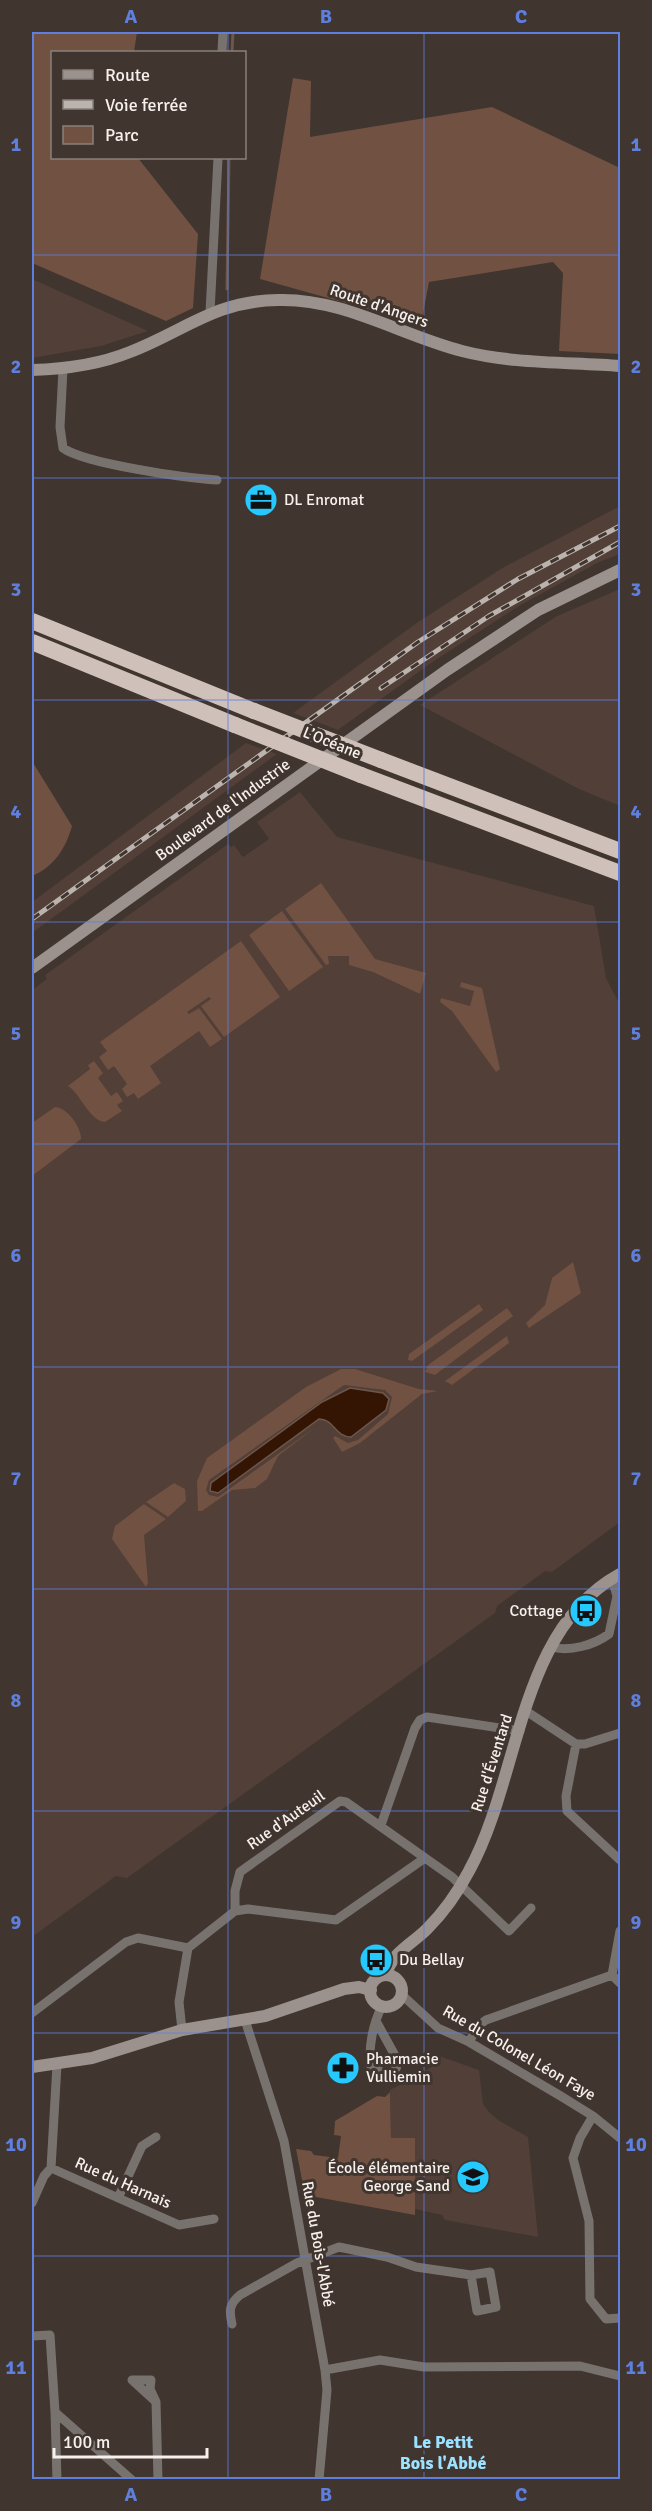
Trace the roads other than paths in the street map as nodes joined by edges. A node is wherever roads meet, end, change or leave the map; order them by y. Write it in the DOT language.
graph roads {
  1 [pos="223,32"];
  2 [pos="222,51"];
  3 [pos="218,159"];
  4 [pos="210,312"];
  5 [pos="621,366"];
  6 [pos="64,369"];
  7 [pos="32,370"];
  8 [pos="217,480"];
  9 [pos="621,570"];
  10 [pos="32,621"];
  11 [pos="32,642"];
  12 [pos="621,851"];
  13 [pos="621,873"];
  14 [pos="32,968"];
  15 [pos="616,1577"];
  16 [pos="551,1647"];
  17 [pos="526,1711"];
  18 [pos="520,1731"];
  19 [pos="621,1733"];
  20 [pos="576,1744"];
  21 [pos="381,1825"];
  22 [pos="425,1858"];
  23 [pos="621,1860"];
  24 [pos="460,1886"];
  25 [pos="531,1908"];
  26 [pos="235,1911"];
  27 [pos="621,1931"];
  28 [pos="188,1948"];
  29 [pos="390,1972"];
  30 [pos="612,1975"];
  31 [pos="621,1983"];
  32 [pos="371,1990"];
  33 [pos="402,1995"];
  34 [pos="382,2006"];
  35 [pos="32,2013"];
  36 [pos="245,2020"];
  37 [pos="376,2021"];
  38 [pos="182,2030"];
  39 [pos="469,2042"];
  40 [pos="57,2065"];
  41 [pos="32,2067"];
  42 [pos="593,2116"];
  43 [pos="156,2138"];
  44 [pos="621,2138"];
  45 [pos="51,2168"];
  46 [pos="118,2198"];
  47 [pos="32,2203"];
  48 [pos="214,2220"];
  49 [pos="305,2260"];
  50 [pos="471,2275"];
  51 [pos="621,2318"];
  52 [pos="232,2324"];
  53 [pos="32,2336"];
  54 [pos="325,2370"];
  55 [pos="621,2376"];
  56 [pos="156,2402"];
  57 [pos="55,2412"];
  58 [pos="57,2480"];
  59 [pos="132,2480"];
  60 [pos="158,2480"];
  61 [pos="319,2480"];
  1 -- 2 [label="street"];
  3 -- 4 [label="street"];
  4 -- 5 [label="street, Route d'Angers"];
  4 -- 6 [label="street, Route d'Angers"];
  6 -- 7 [label="street, Route d'Angers"];
  6 -- 8 [label="street"];
  9 -- 14 [label="street, Boulevard de l'Industrie"];
  10 -- 12 [label="highway, L’Océane, bridge"];
  11 -- 13 [label="highway, L’Océane, bridge"];
  15 -- 16 [label="street, Rue d'Éventard"];
  15 -- 16 [label="street"];
  16 -- 17 [label="street, Rue d'Éventard"];
  17 -- 18 [label="street, Rue d'Éventard"];
  17 -- 20 [label="street"];
  18 -- 21 [label="street"];
  18 -- 24 [label="street, Rue d'Éventard"];
  19 -- 20 [label="street"];
  20 -- 23 [label="street"];
  21 -- 22 [label="street, Rue d'Auteuil"];
  21 -- 26 [label="street, Rue d'Auteuil"];
  22 -- 24 [label="street, Rue d'Auteuil"];
  22 -- 26 [label="street"];
  24 -- 25 [label="street, Rue d'Auteuil"];
  24 -- 29 [label="street, Rue d'Éventard"];
  26 -- 28 [label="street"];
  27 -- 30 [label="street"];
  28 -- 35 [label="street"];
  28 -- 38 [label="street"];
  29 -- 32 [label="street"];
  29 -- 33 [label="street"];
  30 -- 31 [label="street"];
  30 -- 39 [label="street"];
  32 -- 34 [label="street"];
  32 -- 36 [label="street"];
  33 -- 34 [label="street"];
  33 -- 39 [label="street, Rue du Colonel Léon Faye"];
  34 -- 37 [label="street"];
  36 -- 38 [label="street"];
  36 -- 49 [label="street, Rue du Bois-l'Abbé"];
  37 -- 37 [label="street"];
  38 -- 40 [label="street"];
  39 -- 42 [label="street, Rue du Colonel Léon Faye"];
  40 -- 41 [label="street"];
  40 -- 45 [label="street, Rue du Harnais"];
  42 -- 44 [label="street, Rue du Colonel Léon Faye"];
  42 -- 51 [label="street"];
  43 -- 46 [label="street"];
  45 -- 46 [label="street, Rue du Harnais"];
  45 -- 47 [label="street"];
  46 -- 48 [label="street, Rue du Harnais"];
  49 -- 50 [label="street"];
  49 -- 52 [label="street"];
  49 -- 54 [label="street, Rue du Bois-l'Abbé"];
  53 -- 57 [label="street"];
  54 -- 55 [label="street"];
  54 -- 61 [label="street, Rue du Bois-l'Abbé"];
  56 -- 60 [label="street"];
  57 -- 58 [label="street"];
  57 -- 59 [label="street"];
}
